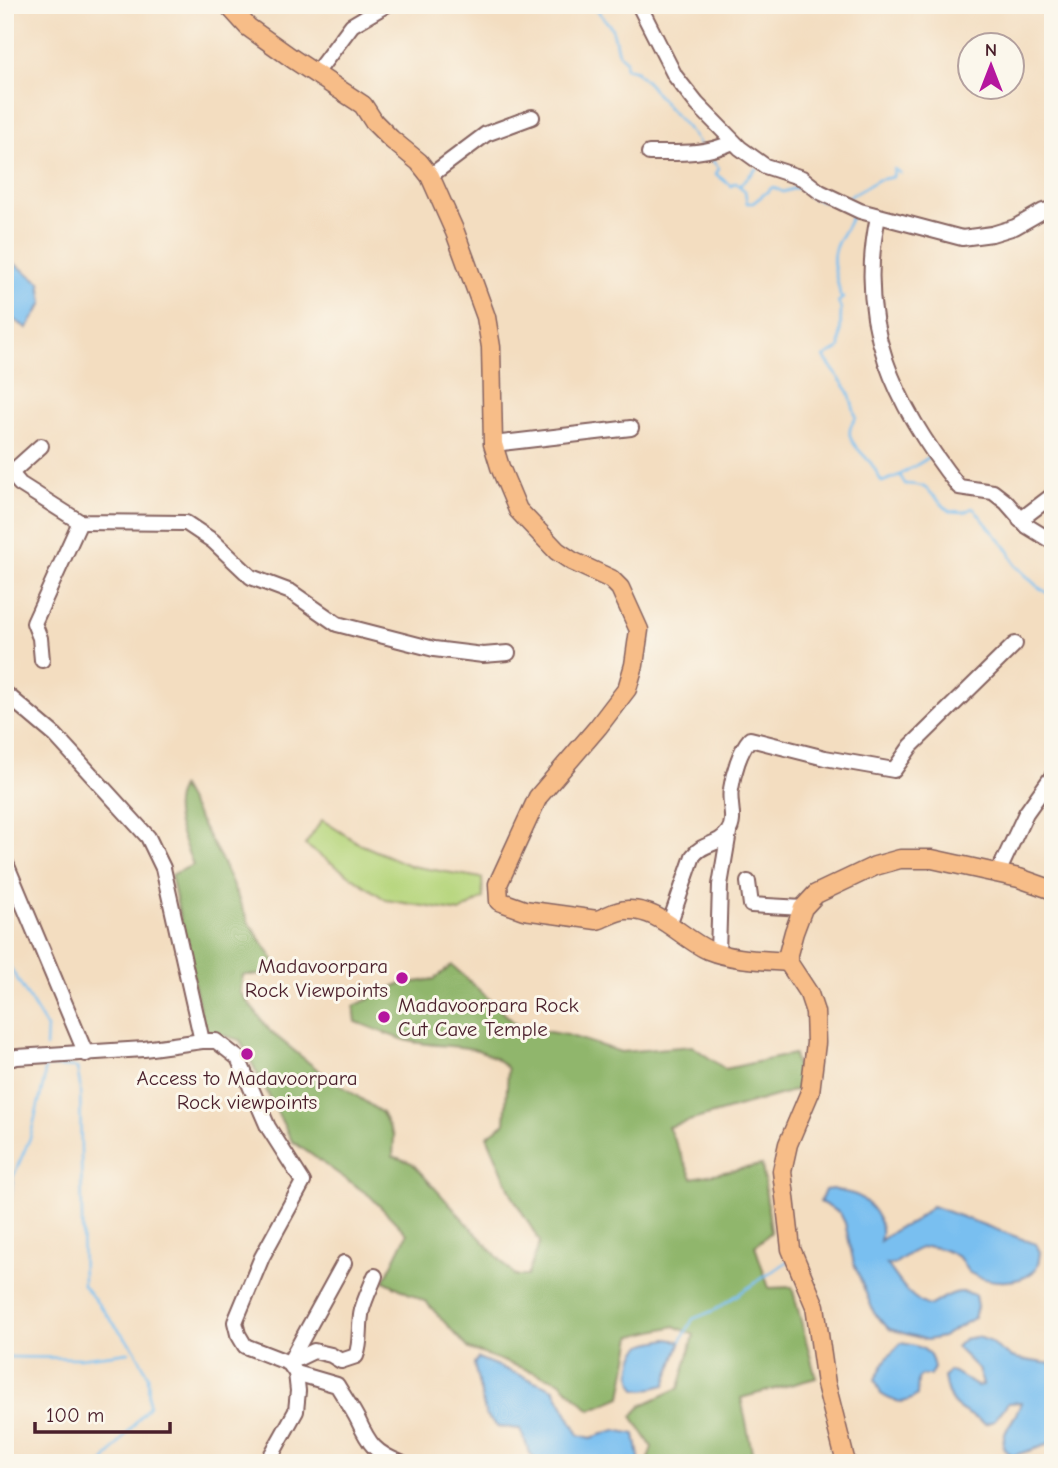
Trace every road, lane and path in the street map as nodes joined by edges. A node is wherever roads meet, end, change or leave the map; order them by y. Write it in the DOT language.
graph roads {
  1 [pos="228,5"];
  2 [pos="386,5"];
  3 [pos="639,5"];
  4 [pos="316,72"];
  5 [pos="531,117"];
  6 [pos="733,142"];
  7 [pos="649,153"];
  8 [pos="430,176"];
  9 [pos="1053,209"];
  10 [pos="878,217"];
  11 [pos="631,428"];
  12 [pos="493,444"];
  13 [pos="41,446"];
  14 [pos="8,470"];
  15 [pos="1053,495"];
  16 [pos="1020,520"];
  17 [pos="80,522"];
  18 [pos="1053,542"];
  19 [pos="1015,644"];
  20 [pos="508,653"];
  21 [pos="42,660"];
  22 [pos="5,692"];
  23 [pos="1053,775"];
  24 [pos="729,832"];
  25 [pos="5,861"];
  26 [pos="998,873"];
  27 [pos="748,882"];
  28 [pos="1053,890"];
  29 [pos="803,908"];
  30 [pos="669,925"];
  31 [pos="718,953"];
  32 [pos="788,962"];
  33 [pos="202,1041"];
  34 [pos="86,1054"];
  35 [pos="5,1060"];
  36 [pos="344,1263"];
  37 [pos="375,1276"];
  38 [pos="293,1368"];
  39 [pos="267,1463"];
  40 [pos="401,1463"];
  41 [pos="846,1463"];
  1 -- 4 [label="main road"];
  2 -- 4 [label="street"];
  3 -- 6 [label="street"];
  4 -- 8 [label="main road"];
  5 -- 8 [label="street"];
  6 -- 7 [label="street"];
  6 -- 10 [label="street"];
  8 -- 12 [label="main road"];
  9 -- 10 [label="street"];
  10 -- 16 [label="street"];
  11 -- 12 [label="street"];
  12 -- 30 [label="main road"];
  13 -- 14 [label="street"];
  14 -- 17 [label="street"];
  15 -- 16 [label="street"];
  16 -- 18 [label="street"];
  17 -- 20 [label="street"];
  17 -- 21 [label="street"];
  19 -- 24 [label="street"];
  22 -- 33 [label="street"];
  23 -- 26 [label="street"];
  24 -- 30 [label="street"];
  24 -- 31 [label="street"];
  25 -- 34 [label="street"];
  26 -- 28 [label="main road"];
  26 -- 29 [label="main road"];
  27 -- 29 [label="street"];
  29 -- 32 [label="main road"];
  30 -- 31 [label="main road"];
  31 -- 32 [label="main road"];
  32 -- 41 [label="main road"];
  33 -- 34 [label="street"];
  33 -- 38 [label="street"];
  34 -- 35 [label="street"];
  36 -- 38 [label="street"];
  37 -- 38 [label="street"];
  38 -- 39 [label="street"];
  38 -- 40 [label="street"];
}
